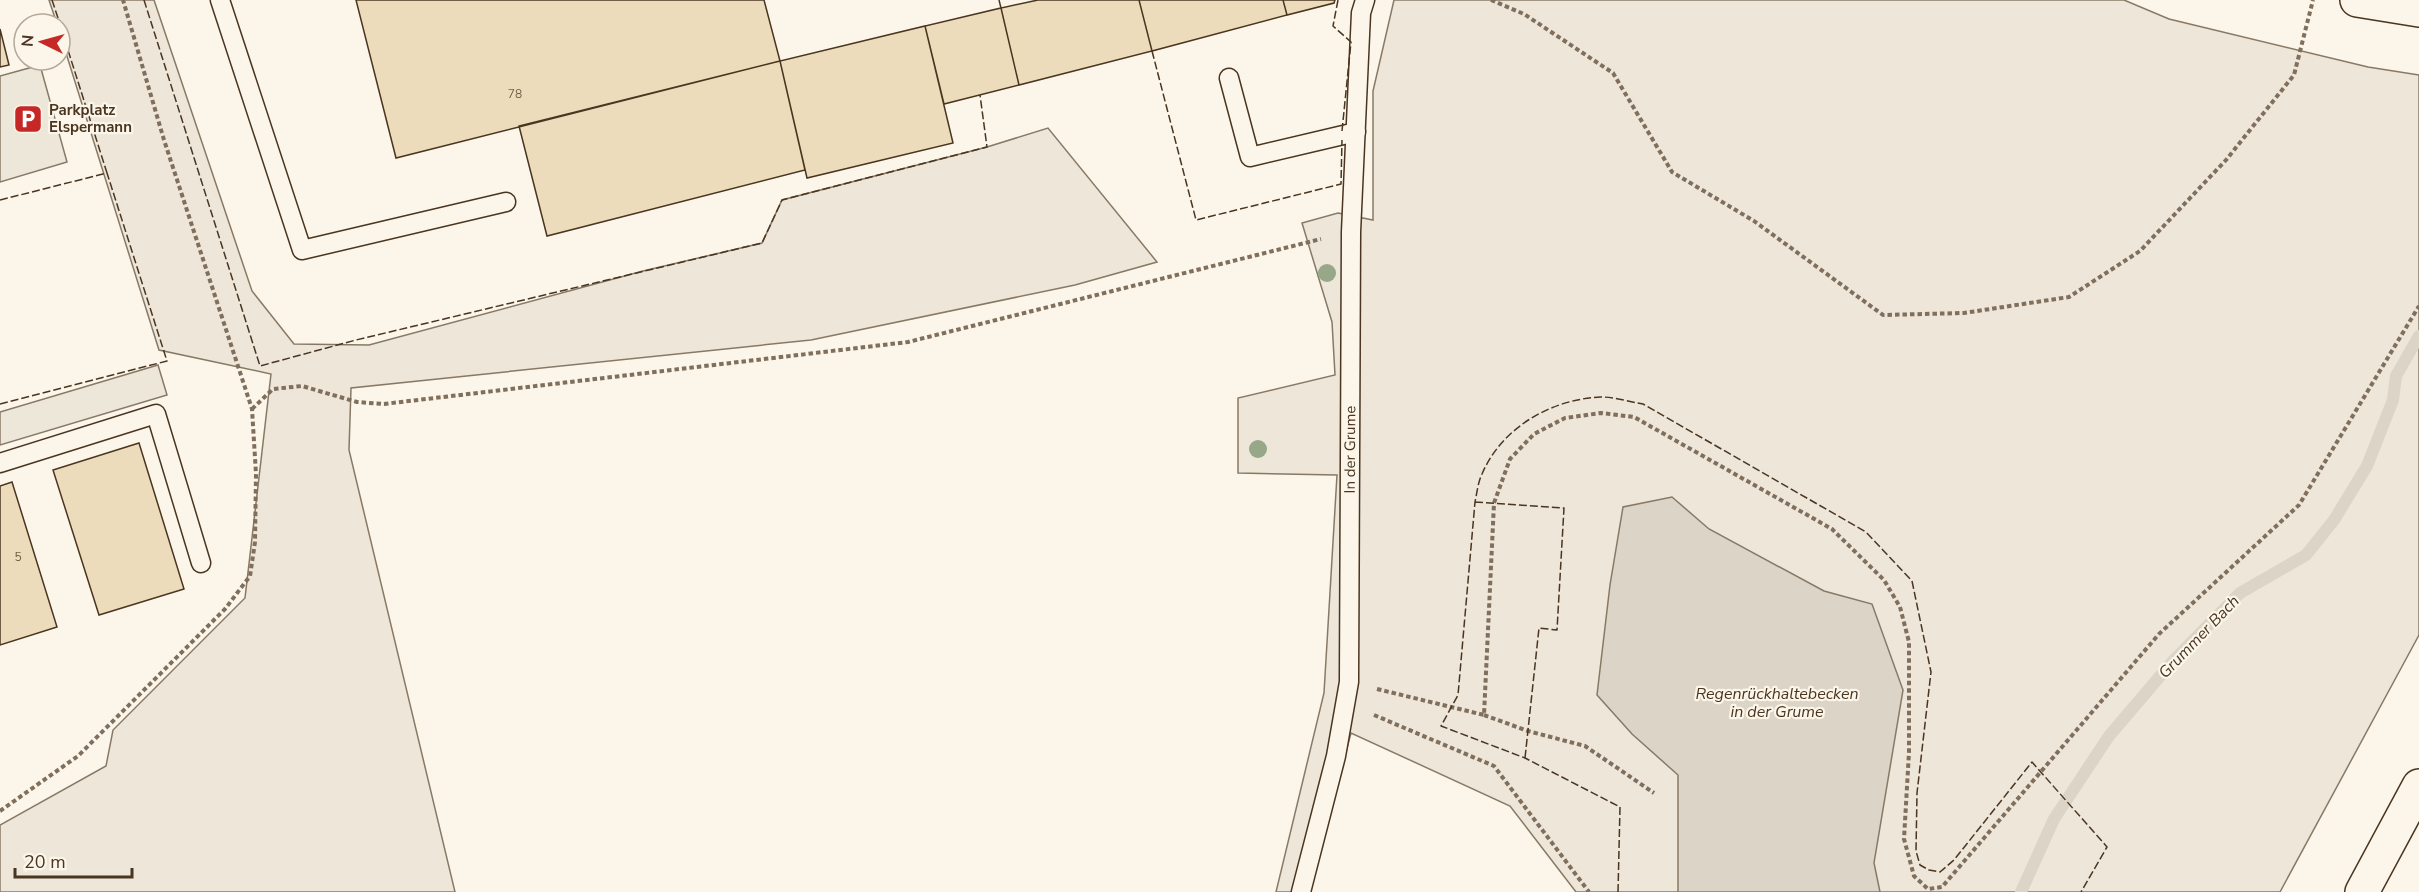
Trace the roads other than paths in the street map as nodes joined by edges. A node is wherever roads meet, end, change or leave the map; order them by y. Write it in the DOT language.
graph roads {
  1 [pos="220,0"];
  2 [pos="1365,0"];
  3 [pos="2357,0"];
  4 [pos="2419,10"];
  5 [pos="1229,78"];
  6 [pos="1356,132"];
  7 [pos="506,202"];
  8 [pos="0,463"];
  9 [pos="201,563"];
  10 [pos="2419,786"];
  11 [pos="1301,892"];
  12 [pos="2362,892"];
  1 -- 7 [label="lane"];
  2 -- 6 [label="lane, In der Grume"];
  3 -- 4 [label="main road"];
  5 -- 6 [label="lane"];
  6 -- 11 [label="lane, In der Grume"];
  8 -- 9 [label="lane"];
  10 -- 12 [label="main road"];
}
